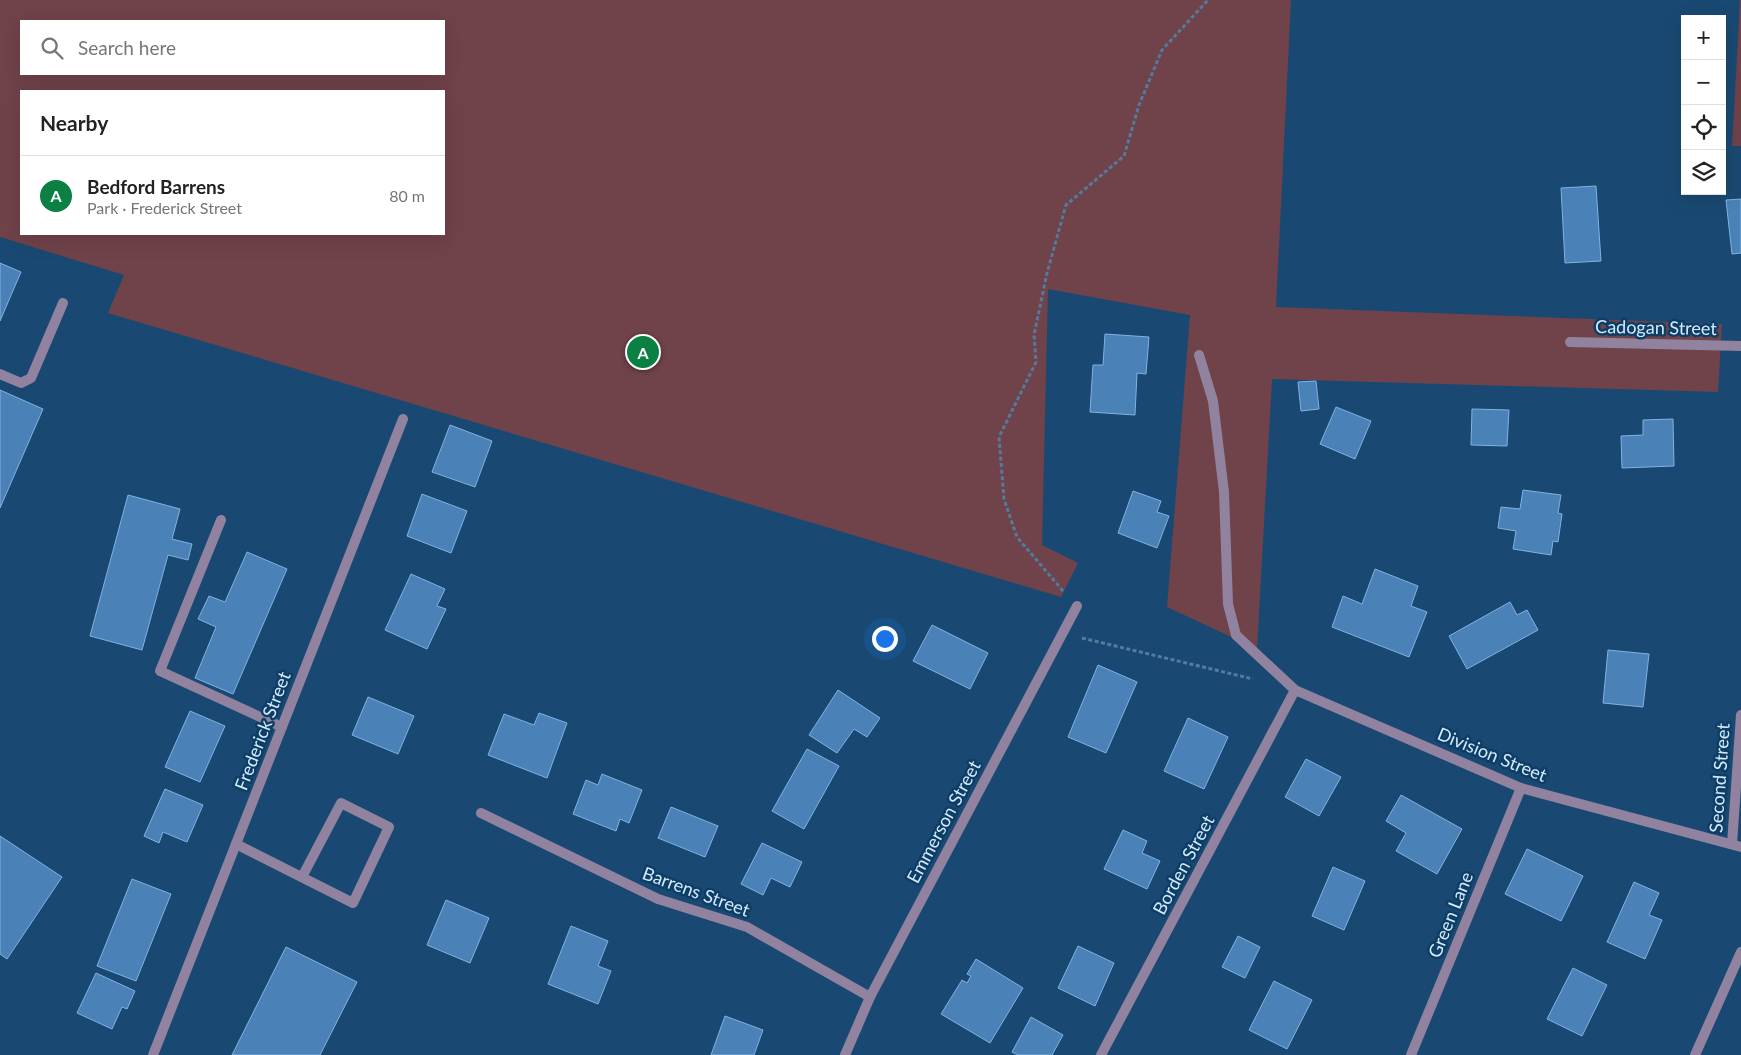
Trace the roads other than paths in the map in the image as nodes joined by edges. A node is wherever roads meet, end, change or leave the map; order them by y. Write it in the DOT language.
graph roads {
  1 [pos="62,303"];
  2 [pos="1570,342"];
  3 [pos="1741,346"];
  4 [pos="1199,355"];
  5 [pos="0,374"];
  6 [pos="403,419"];
  7 [pos="221,520"];
  8 [pos="1077,606"];
  9 [pos="1295,690"];
  10 [pos="1741,715"];
  11 [pos="282,727"];
  12 [pos="1521,788"];
  13 [pos="480,813"];
  14 [pos="236,844"];
  15 [pos="1737,846"];
  16 [pos="302,877"];
  17 [pos="1741,952"];
  18 [pos="870,997"];
  19 [pos="153,1055"];
  20 [pos="845,1055"];
  21 [pos="1101,1055"];
  22 [pos="1411,1055"];
  23 [pos="1695,1055"];
  1 -- 5 [label="street"];
  2 -- 3 [label="street, Cadogan Street"];
  4 -- 9 [label="street, Division Street"];
  6 -- 11 [label="street, Frederick Street"];
  7 -- 11 [label="street"];
  8 -- 18 [label="street, Emmerson Street"];
  9 -- 12 [label="street, Division Street"];
  9 -- 21 [label="street, Borden Street"];
  10 -- 15 [label="street, Second Street"];
  11 -- 14 [label="street, Frederick Street"];
  12 -- 15 [label="street, Division Street"];
  12 -- 22 [label="street, Green Lane"];
  13 -- 18 [label="street, Barrens Street"];
  14 -- 16 [label="street"];
  14 -- 19 [label="street, Frederick Street"];
  16 -- 16 [label="street"];
  17 -- 23 [label="street"];
  18 -- 20 [label="street, Emmerson Street"];
}
